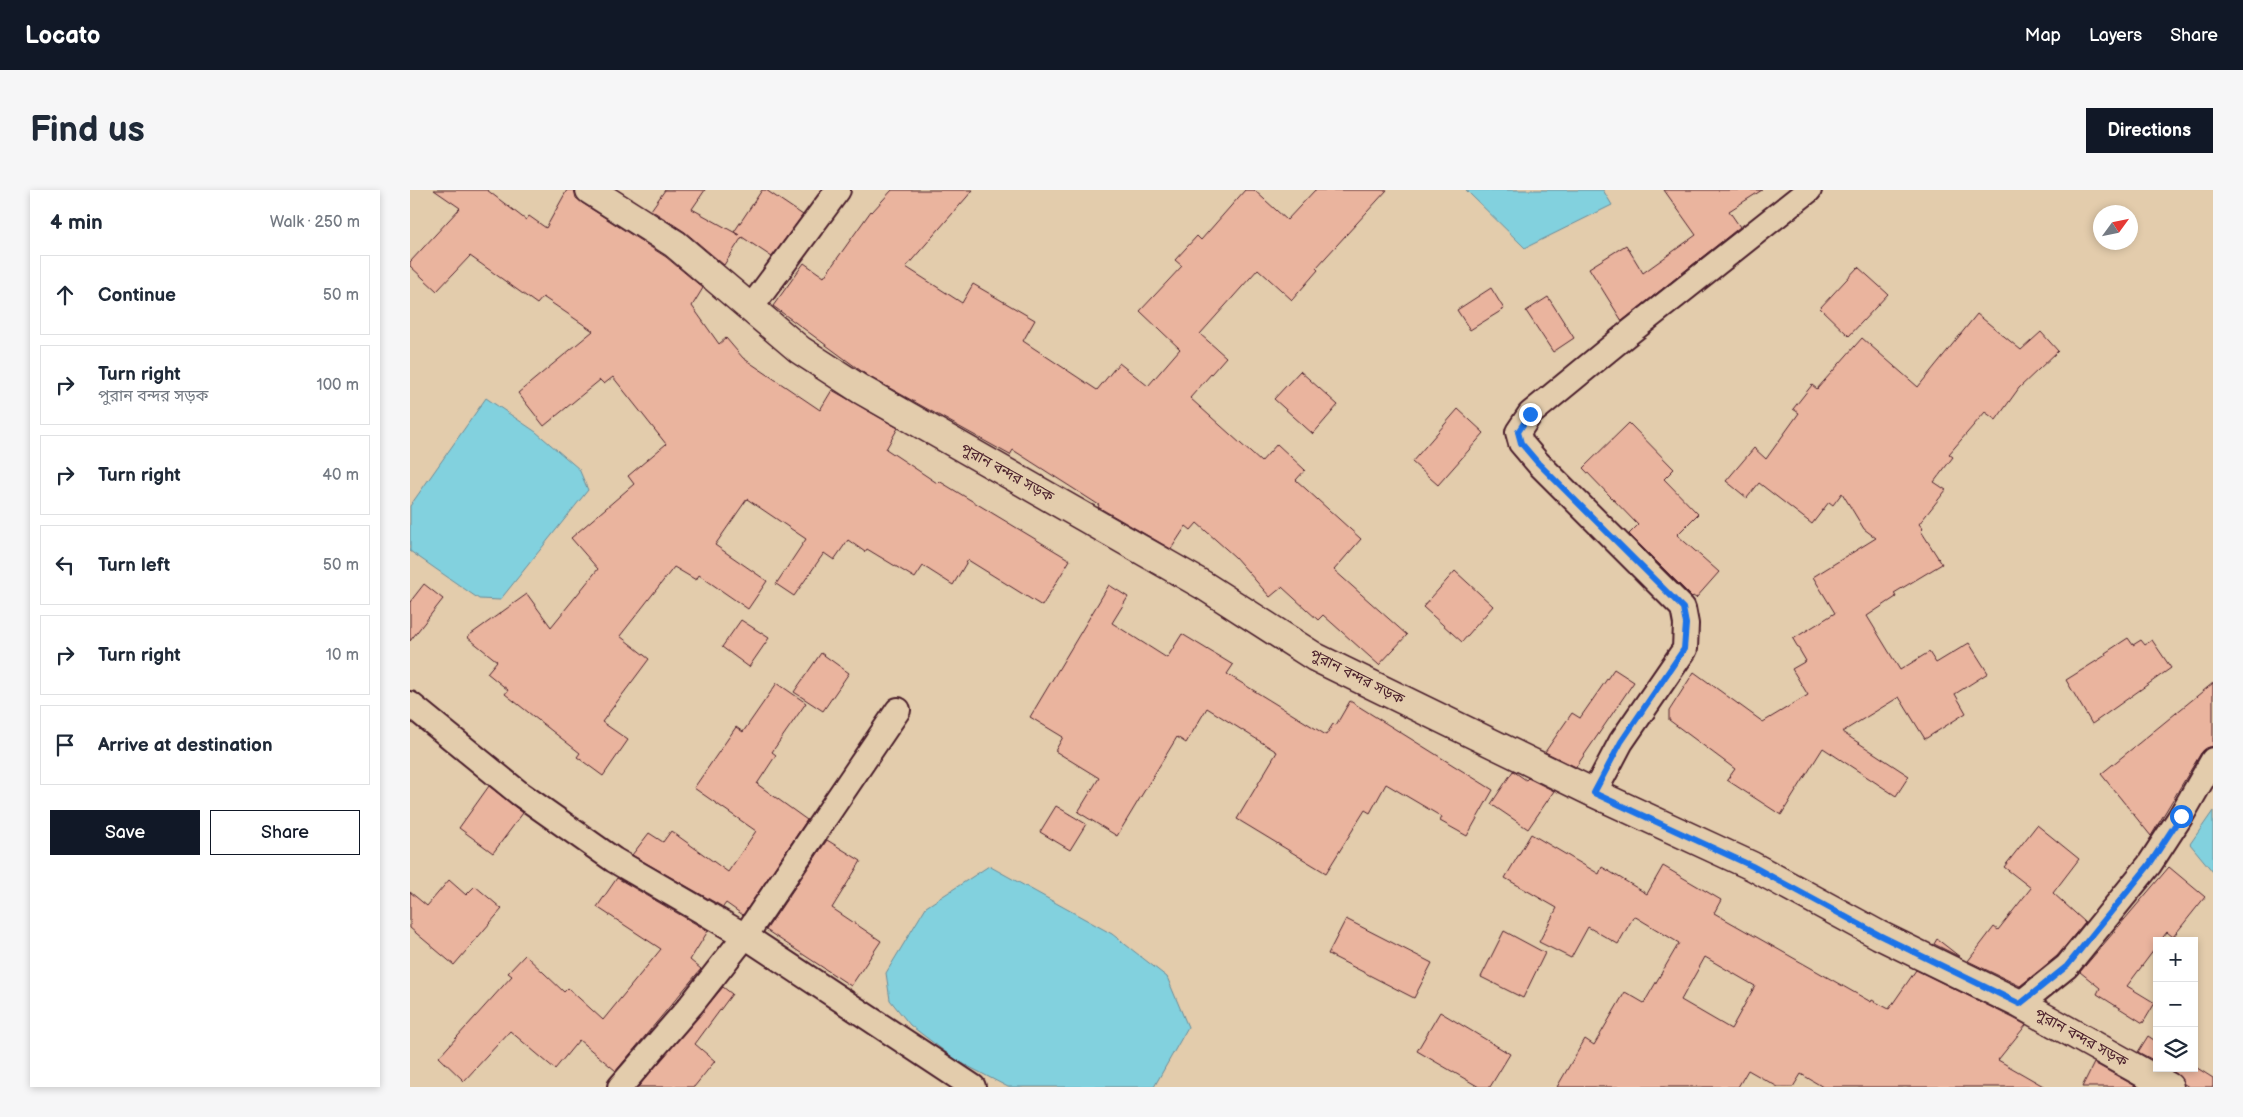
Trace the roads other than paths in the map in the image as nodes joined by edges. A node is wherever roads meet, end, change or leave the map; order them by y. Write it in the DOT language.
graph roads {
  1 [pos="590,190"];
  2 [pos="838,190"];
  3 [pos="1809,190"];
  4 [pos="750,309"];
  5 [pos="410,704"];
  6 [pos="898,710"];
  7 [pos="2213,760"];
  8 [pos="1594,793"];
  9 [pos="745,936"];
  10 [pos="2020,1004"];
  11 [pos="620,1087"];
  12 [pos="973,1087"];
  13 [pos="2169,1087"];
  1 -- 4 [label="street, পুরান বন্দর সড়ক"];
  2 -- 4 [label="street"];
  3 -- 8 [label="street"];
  4 -- 8 [label="street, পুরান বন্দর সড়ক"];
  5 -- 9 [label="street"];
  6 -- 9 [label="street"];
  7 -- 10 [label="street"];
  8 -- 10 [label="street, পুরান বন্দর সড়ক"];
  9 -- 11 [label="street"];
  9 -- 12 [label="street"];
  10 -- 13 [label="street, পুরান বন্দর সড়ক"];
}
